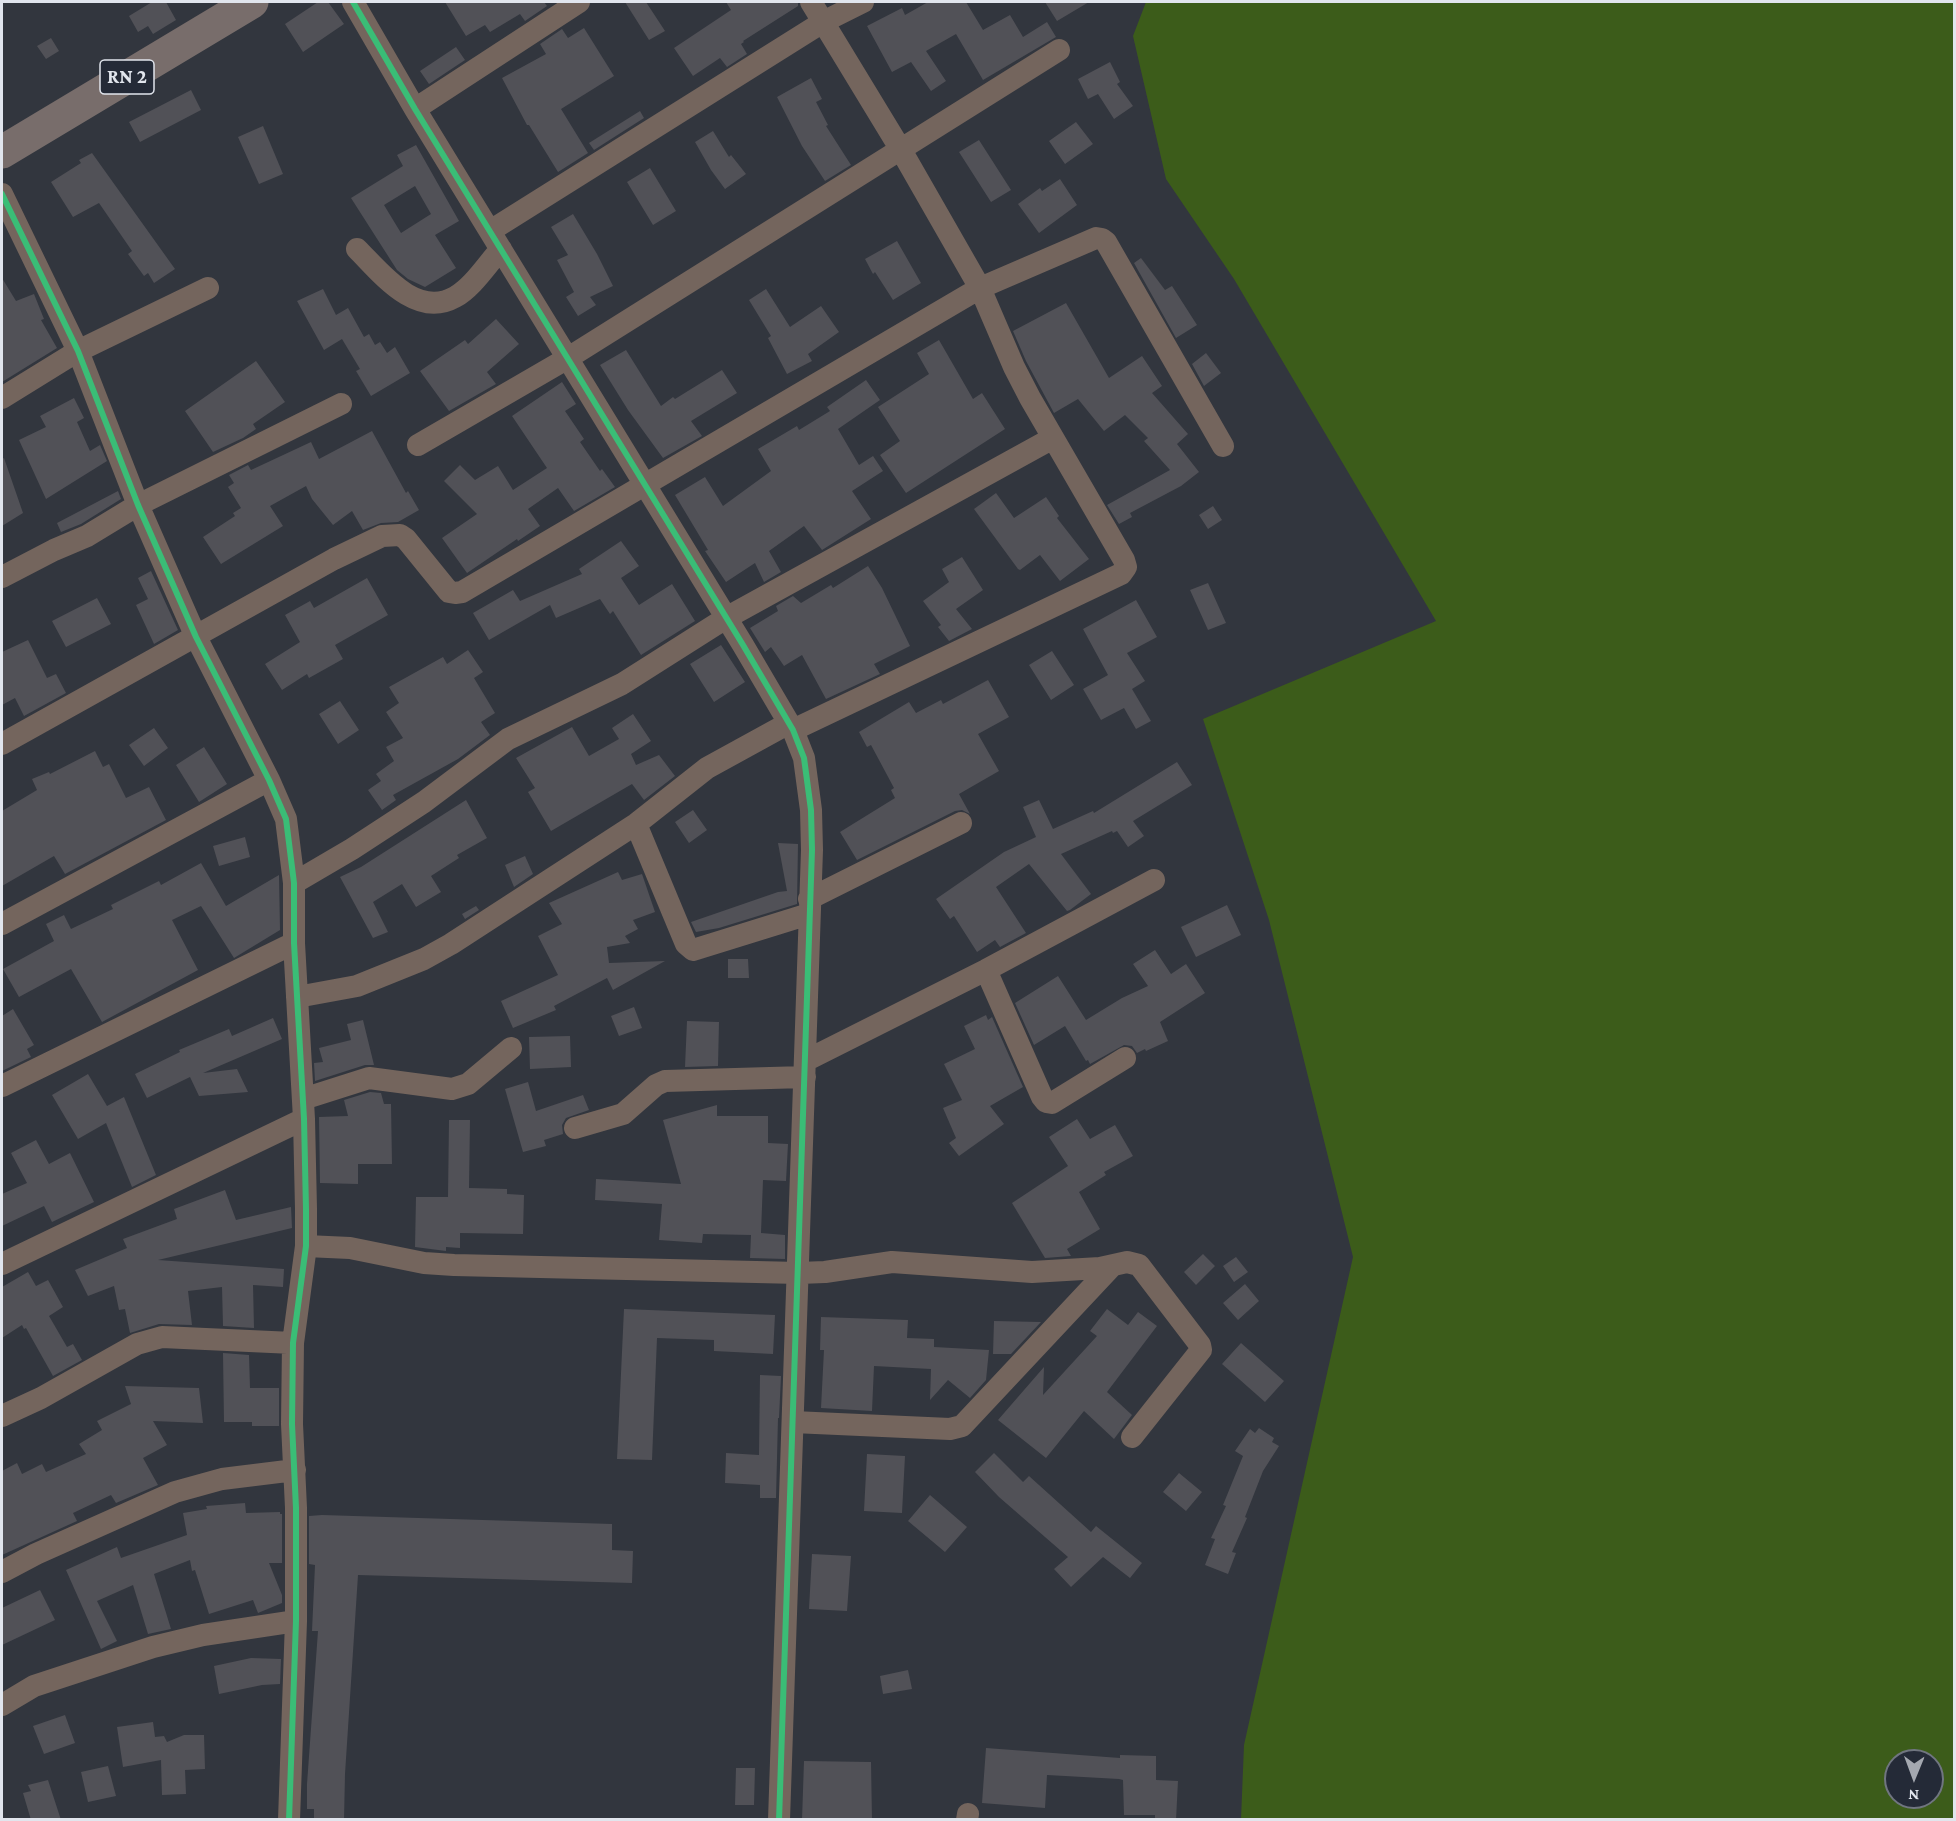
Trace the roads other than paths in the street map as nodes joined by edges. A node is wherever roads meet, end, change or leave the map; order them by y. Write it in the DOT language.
graph roads {
  1 [pos="252,2"];
  2 [pos="353,2"];
  3 [pos="579,2"];
  4 [pos="811,2"];
  5 [pos="863,2"];
  6 [pos="823,22"];
  7 [pos="1059,50"];
  8 [pos="415,109"];
  9 [pos="902,150"];
  10 [pos="2,152"];
  11 [pos="2,194"];
  12 [pos="495,240"];
  13 [pos="357,249"];
  14 [pos="208,288"];
  15 [pos="980,288"];
  16 [pos="78,351"];
  17 [pos="568,358"];
  18 [pos="2,398"];
  19 [pos="341,404"];
  20 [pos="1053,438"];
  21 [pos="418,444"];
  22 [pos="1223,446"];
  23 [pos="644,485"];
  24 [pos="138,505"];
  25 [pos="2,577"];
  26 [pos="726,618"];
  27 [pos="196,637"];
  28 [pos="791,727"];
  29 [pos="2,744"];
  30 [pos="268,780"];
  31 [pos="961,822"];
  32 [pos="636,824"];
  33 [pos="1154,880"];
  34 [pos="294,883"];
  35 [pos="809,907"];
  36 [pos="2,924"];
  37 [pos="294,943"];
  38 [pos="986,970"];
  39 [pos="297,997"];
  40 [pos="511,1048"];
  41 [pos="1125,1058"];
  42 [pos="805,1069"];
  43 [pos="2,1086"];
  44 [pos="303,1109"];
  45 [pos="575,1128"];
  46 [pos="306,1246"];
  47 [pos="2,1264"];
  48 [pos="1112,1266"];
  49 [pos="799,1273"];
  50 [pos="293,1343"];
  51 [pos="2,1416"];
  52 [pos="793,1422"];
  53 [pos="1132,1437"];
  54 [pos="295,1470"];
  55 [pos="2,1572"];
  56 [pos="296,1621"];
  57 [pos="2,1705"];
  58 [pos="289,1820"];
  59 [pos="779,1820"];
  1 -- 10 [label="highway, RN 2"];
  2 -- 8 [label="street"];
  3 -- 8 [label="street"];
  4 -- 6 [label="street"];
  5 -- 6 [label="street"];
  6 -- 9 [label="street"];
  6 -- 12 [label="street"];
  7 -- 9 [label="street"];
  8 -- 12 [label="street"];
  9 -- 15 [label="street"];
  9 -- 17 [label="street"];
  11 -- 16 [label="street"];
  12 -- 13 [label="street"];
  12 -- 17 [label="street"];
  14 -- 16 [label="street"];
  15 -- 20 [label="street"];
  15 -- 22 [label="street"];
  15 -- 23 [label="street"];
  16 -- 18 [label="street"];
  16 -- 24 [label="street"];
  17 -- 21 [label="street"];
  17 -- 23 [label="street"];
  19 -- 24 [label="street"];
  20 -- 26 [label="street"];
  20 -- 28 [label="street"];
  23 -- 26 [label="street"];
  23 -- 27 [label="street"];
  24 -- 25 [label="street"];
  24 -- 27 [label="street"];
  26 -- 28 [label="street"];
  26 -- 34 [label="street"];
  27 -- 29 [label="street"];
  27 -- 30 [label="street"];
  28 -- 32 [label="street"];
  28 -- 35 [label="street"];
  30 -- 34 [label="street"];
  30 -- 36 [label="street"];
  31 -- 35 [label="street"];
  32 -- 35 [label="street"];
  32 -- 39 [label="street"];
  33 -- 38 [label="street"];
  34 -- 37 [label="street"];
  35 -- 42 [label="street"];
  37 -- 39 [label="street"];
  37 -- 43 [label="street"];
  38 -- 41 [label="street"];
  38 -- 42 [label="street"];
  39 -- 44 [label="street"];
  40 -- 44 [label="street"];
  42 -- 45 [label="street"];
  42 -- 49 [label="street"];
  44 -- 46 [label="street"];
  44 -- 47 [label="street"];
  46 -- 49 [label="street"];
  46 -- 50 [label="street"];
  48 -- 49 [label="street"];
  48 -- 52 [label="street"];
  48 -- 53 [label="street"];
  49 -- 52 [label="street"];
  50 -- 51 [label="street"];
  50 -- 54 [label="street"];
  52 -- 59 [label="street"];
  54 -- 55 [label="street"];
  54 -- 56 [label="street"];
  56 -- 57 [label="street"];
  56 -- 58 [label="street"];
}
